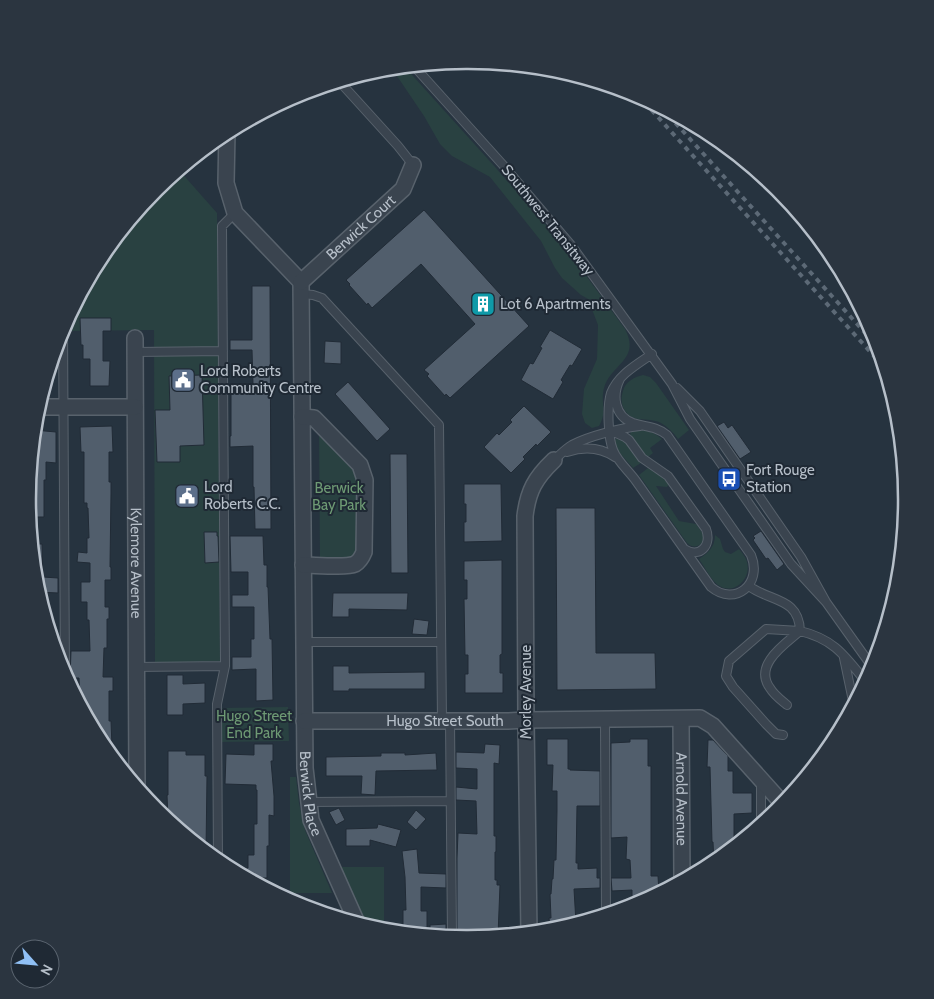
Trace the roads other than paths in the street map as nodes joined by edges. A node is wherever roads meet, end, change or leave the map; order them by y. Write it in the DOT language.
graph roads {
  1 [pos="419,71"];
  2 [pos="344,87"];
  3 [pos="227,142"];
  4 [pos="413,165"];
  5 [pos="235,213"];
  6 [pos="301,288"];
  7 [pos="135,345"];
  8 [pos="63,351"];
  9 [pos="223,351"];
  10 [pos="652,354"];
  11 [pos="620,379"];
  12 [pos="672,384"];
  13 [pos="63,407"];
  14 [pos="136,407"];
  15 [pos="47,408"];
  16 [pos="302,417"];
  17 [pos="645,426"];
  18 [pos="610,432"];
  19 [pos="554,460"];
  20 [pos="622,464"];
  21 [pos="682,547"];
  22 [pos="303,565"];
  23 [pos="748,586"];
  24 [pos="826,602"];
  25 [pos="800,630"];
  26 [pos="303,642"];
  27 [pos="441,642"];
  28 [pos="65,653"];
  29 [pos="844,655"];
  30 [pos="867,659"];
  31 [pos="225,666"];
  32 [pos="136,668"];
  33 [pos="860,675"];
  34 [pos="852,692"];
  35 [pos="787,705"];
  36 [pos="605,719"];
  37 [pos="681,719"];
  38 [pos="526,720"];
  39 [pos="304,721"];
  40 [pos="446,721"];
  41 [pos="783,735"];
  42 [pos="137,777"];
  43 [pos="761,780"];
  44 [pos="778,798"];
  45 [pos="450,801"];
  46 [pos="308,802"];
  47 [pos="761,814"];
  48 [pos="218,851"];
  49 [pos="682,873"];
  50 [pos="606,907"];
  51 [pos="354,915"];
  52 [pos="529,926"];
  53 [pos="452,929"];
  1 -- 10 [label="lane, Southwest Transitway"];
  2 -- 4 [label="lane"];
  3 -- 5 [label="street"];
  4 -- 6 [label="street, Berwick Court"];
  5 -- 6 [label="street"];
  5 -- 9 [label="lane"];
  6 -- 16 [label="street, Berwick Place"];
  6 -- 27 [label="lane"];
  7 -- 9 [label="lane"];
  7 -- 14 [label="street, Kylemore Avenue"];
  8 -- 13 [label="lane"];
  9 -- 31 [label="lane"];
  10 -- 11 [label="lane"];
  10 -- 12 [label="lane, Southwest Transitway"];
  11 -- 17 [label="lane"];
  11 -- 18 [label="lane"];
  12 -- 24 [label="lane, Southwest Transitway"];
  12 -- 24 [label="lane, Southwest Transitway"];
  13 -- 14 [label="street"];
  13 -- 15 [label="street"];
  13 -- 28 [label="lane"];
  14 -- 32 [label="street, Kylemore Avenue"];
  16 -- 22 [label="street, Berwick Place"];
  16 -- 22 [label="street"];
  17 -- 18 [label="lane"];
  17 -- 23 [label="lane"];
  18 -- 19 [label="lane"];
  18 -- 20 [label="lane"];
  18 -- 21 [label="lane"];
  19 -- 20 [label="lane"];
  19 -- 38 [label="street, Morley Avenue"];
  20 -- 21 [label="lane"];
  21 -- 23 [label="lane"];
  22 -- 26 [label="street, Berwick Place"];
  23 -- 25 [label="lane"];
  24 -- 30 [label="lane, Southwest Transitway"];
  25 -- 29 [label="lane"];
  25 -- 35 [label="lane"];
  25 -- 41 [label="lane"];
  26 -- 27 [label="lane"];
  26 -- 39 [label="street, Berwick Place"];
  27 -- 40 [label="lane"];
  29 -- 33 [label="lane"];
  29 -- 34 [label="lane"];
  31 -- 32 [label="lane"];
  31 -- 48 [label="lane"];
  32 -- 42 [label="street, Kylemore Avenue"];
  36 -- 37 [label="street, Hugo Street South"];
  36 -- 38 [label="street, Hugo Street South"];
  36 -- 50 [label="lane"];
  37 -- 43 [label="street, Hugo Street South"];
  37 -- 49 [label="street, Arnold Avenue"];
  38 -- 40 [label="street, Hugo Street South"];
  38 -- 52 [label="street, Morley Avenue"];
  39 -- 40 [label="street, Hugo Street South"];
  39 -- 46 [label="street, Berwick Place"];
  40 -- 45 [label="lane"];
  43 -- 44 [label="street"];
  43 -- 47 [label="lane"];
  45 -- 46 [label="lane"];
  45 -- 53 [label="lane"];
  46 -- 51 [label="street, Berwick Place"];
}
